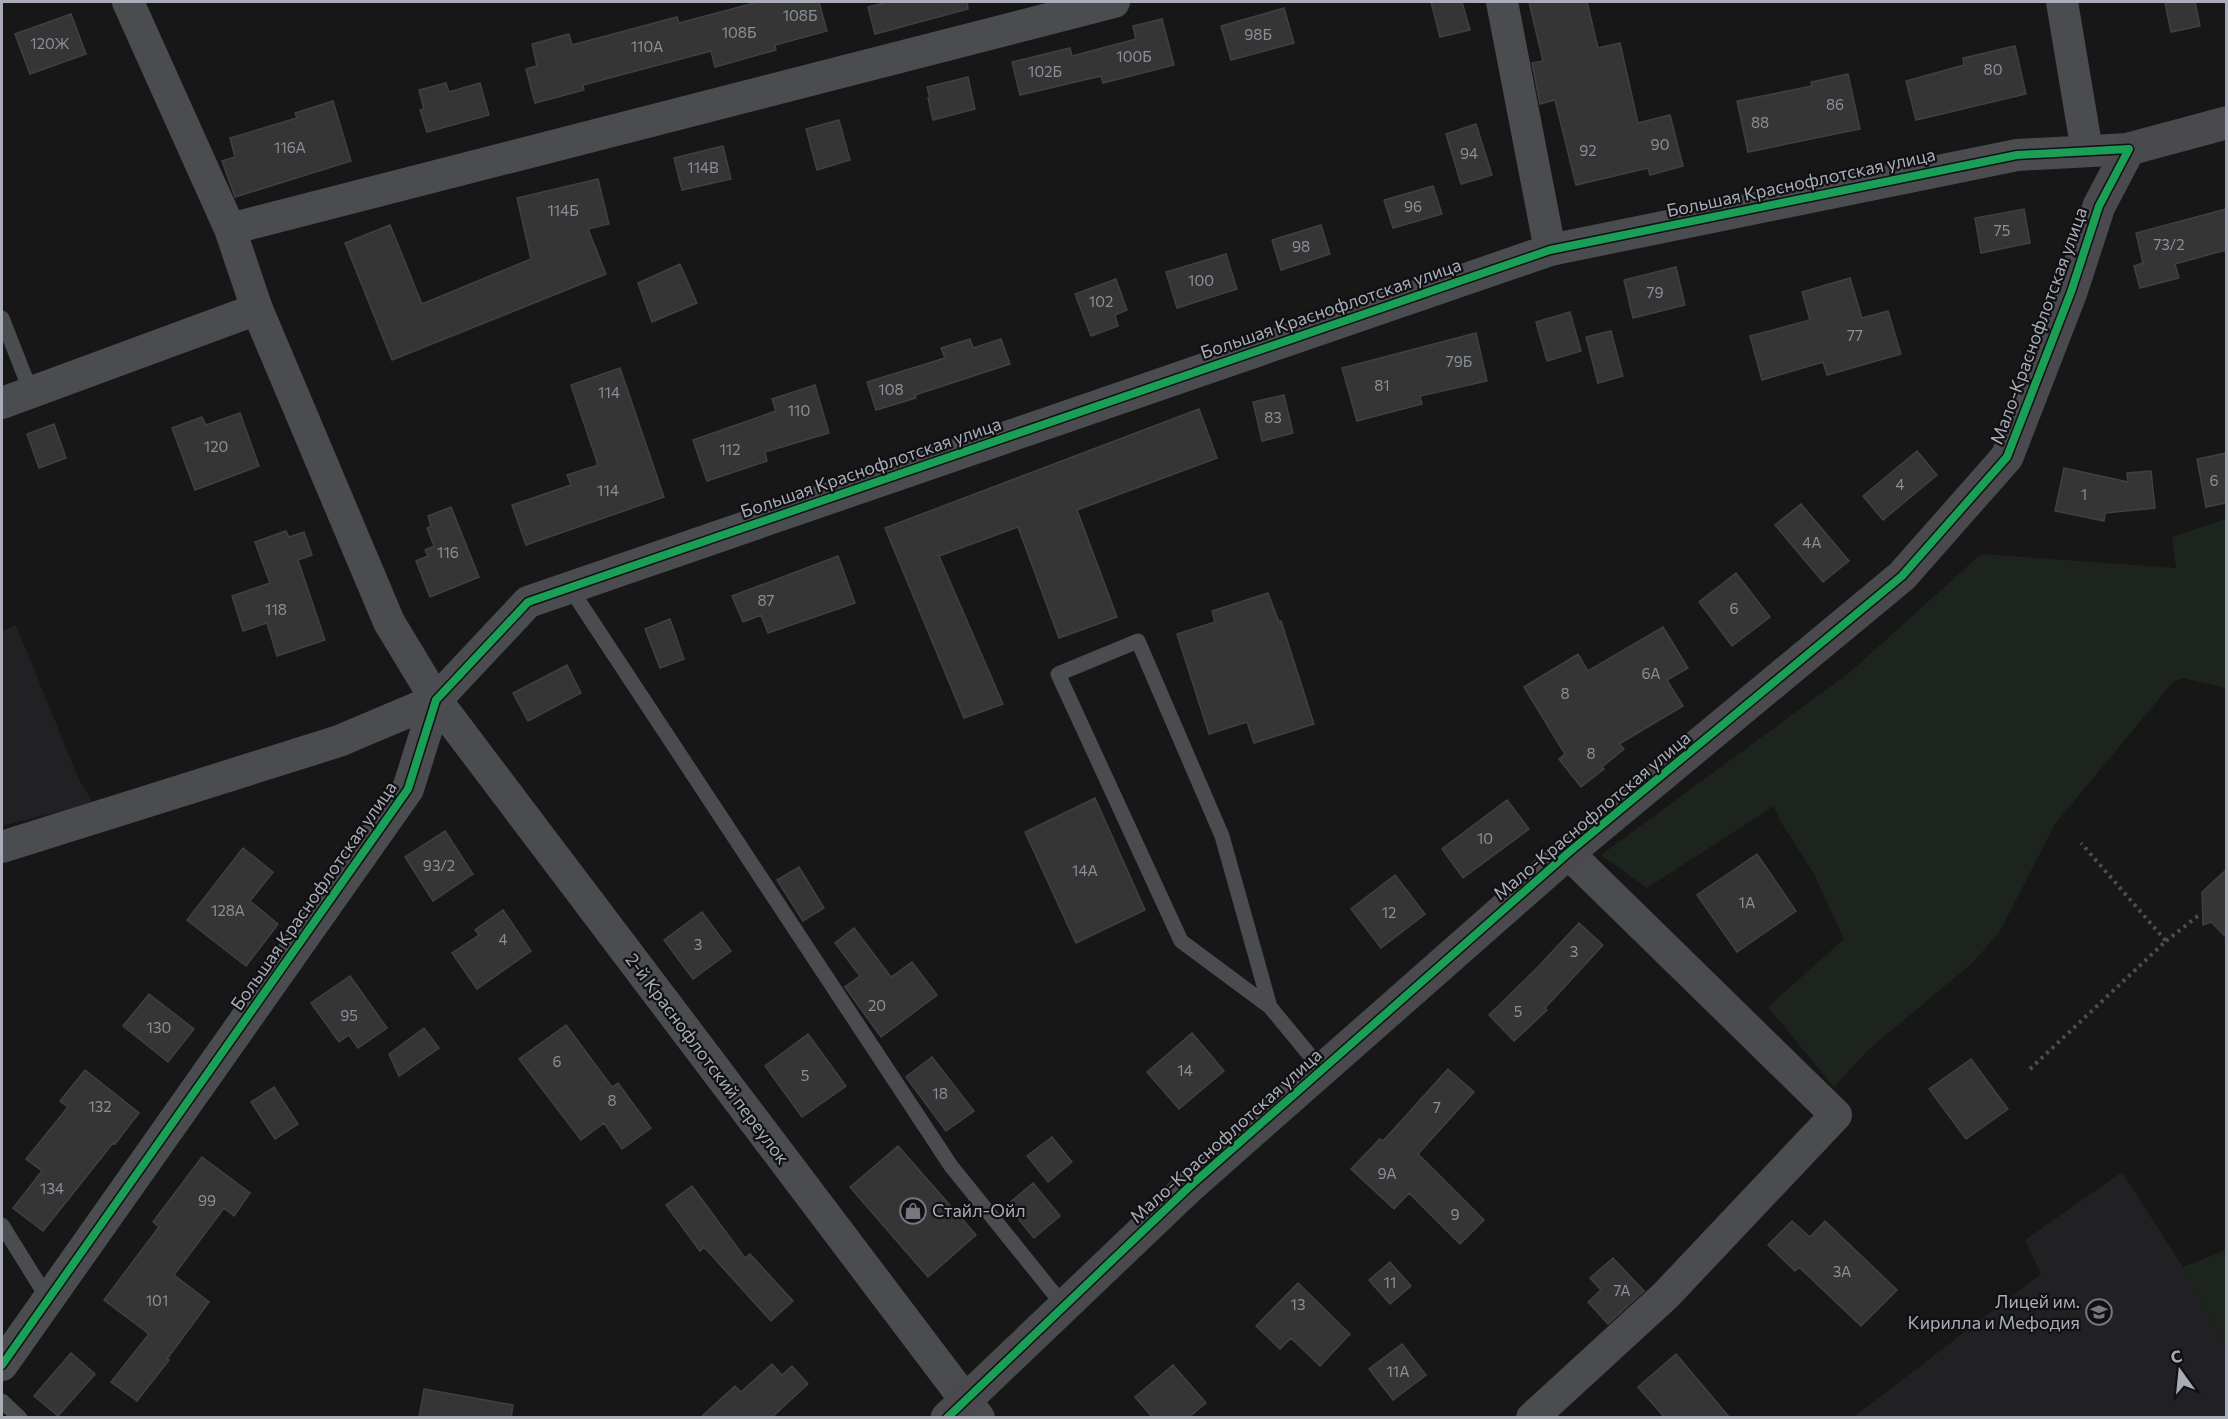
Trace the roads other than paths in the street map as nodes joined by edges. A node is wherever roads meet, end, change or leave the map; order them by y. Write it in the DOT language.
graph roads {
  1 [pos="128,2"];
  2 [pos="1114,2"];
  3 [pos="1502,2"];
  4 [pos="2062,2"];
  5 [pos="2226,123"];
  6 [pos="2129,149"];
  7 [pos="2087,151"];
  8 [pos="230,229"];
  9 [pos="1550,250"];
  10 [pos="257,309"];
  11 [pos="2,318"];
  12 [pos="31,392"];
  13 [pos="2,403"];
  14 [pos="570,588"];
  15 [pos="436,700"];
  16 [pos="2,847"];
  17 [pos="1568,853"];
  18 [pos="1270,1007"];
  19 [pos="1322,1070"];
  20 [pos="2,1225"];
  21 [pos="48,1299"];
  22 [pos="1064,1306"];
  23 [pos="2,1365"];
  24 [pos="2,1401"];
  25 [pos="963,1412"];
  26 [pos="20,1418"];
  27 [pos="1532,1418"];
  1 -- 8 [label="street, 2-й Краснофлотский переулок"];
  2 -- 8 [label="street"];
  3 -- 9 [label="street"];
  4 -- 7 [label="street"];
  5 -- 6 [label="street, Большая Краснофлотская улица"];
  6 -- 7 [label="street, Большая Краснофлотская улица"];
  6 -- 17 [label="street, Мало-Краснофлотская улица"];
  7 -- 9 [label="street, Большая Краснофлотская улица"];
  8 -- 10 [label="street, 2-й Краснофлотский переулок"];
  9 -- 14 [label="street, Большая Краснофлотская улица"];
  10 -- 12 [label="street"];
  10 -- 15 [label="street, 2-й Краснофлотский переулок"];
  11 -- 12 [label="lane"];
  12 -- 13 [label="street"];
  14 -- 15 [label="street, Большая Краснофлотская улица"];
  14 -- 22 [label="lane"];
  15 -- 16 [label="street"];
  15 -- 21 [label="street, Большая Краснофлотская улица"];
  15 -- 25 [label="street, 2-й Краснофлотский переулок"];
  17 -- 19 [label="street, Мало-Краснофлотская улица"];
  17 -- 27 [label="street, Мало-Краснофлотская улица"];
  18 -- 18 [label="lane"];
  18 -- 19 [label="lane"];
  19 -- 22 [label="street, Мало-Краснофлотская улица"];
  20 -- 21 [label="lane"];
  21 -- 23 [label="street, Большая Краснофлотская улица"];
  22 -- 25 [label="street, Мало-Краснофлотская улица"];
  24 -- 26 [label="lane"];
}
